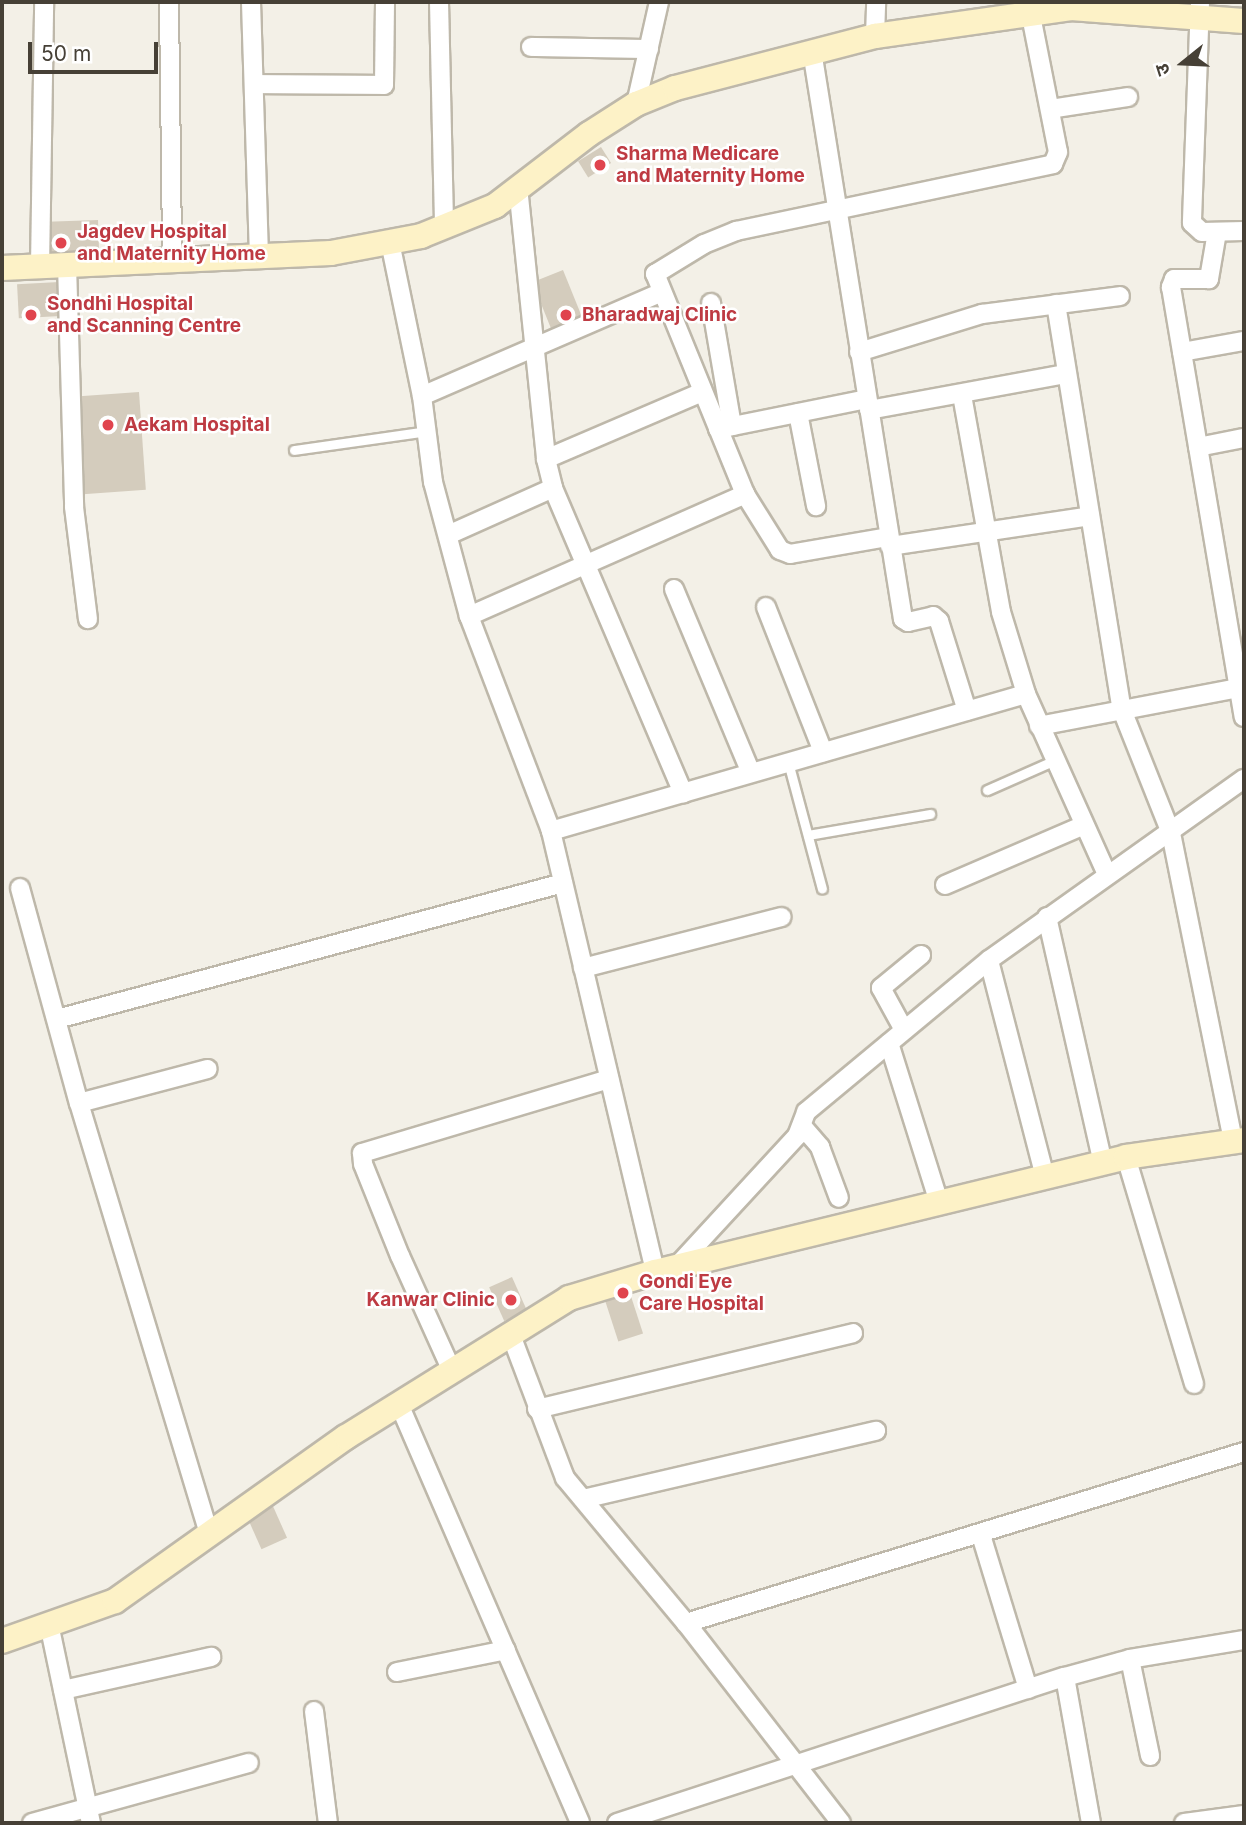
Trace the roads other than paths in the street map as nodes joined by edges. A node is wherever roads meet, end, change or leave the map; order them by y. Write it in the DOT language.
graph roads {
  1 [pos="44,2"];
  2 [pos="169,2"];
  3 [pos="251,2"];
  4 [pos="385,2"];
  5 [pos="439,2"];
  6 [pos="659,2"];
  7 [pos="876,2"];
  8 [pos="1014,9"];
  9 [pos="1200,10"];
  10 [pos="1244,21"];
  11 [pos="875,36"];
  12 [pos="531,47"];
  13 [pos="649,49"];
  14 [pos="812,51"];
  15 [pos="254,84"];
  16 [pos="1128,97"];
  17 [pos="636,104"];
  18 [pos="1050,109"];
  19 [pos="518,187"];
  20 [pos="837,207"];
  21 [pos="444,226"];
  22 [pos="1244,231"];
  23 [pos="1217,232"];
  24 [pos="390,242"];
  25 [pos="259,256"];
  26 [pos="172,261"];
  27 [pos="67,265"];
  28 [pos="40,267"];
  29 [pos="2,268"];
  30 [pos="660,293"];
  31 [pos="1120,296"];
  32 [pos="711,303"];
  33 [pos="1056,304"];
  34 [pos="1244,341"];
  35 [pos="537,344"];
  36 [pos="859,352"];
  37 [pos="1182,352"];
  38 [pos="1065,374"];
  39 [pos="702,392"];
  40 [pos="962,394"];
  41 [pos="422,396"];
  42 [pos="868,405"];
  43 [pos="798,413"];
  44 [pos="725,427"];
  45 [pos="427,431"];
  46 [pos="1244,438"];
  47 [pos="1198,447"];
  48 [pos="293,450"];
  49 [pos="546,459"];
  50 [pos="553,488"];
  51 [pos="746,495"];
  52 [pos="816,506"];
  53 [pos="1090,516"];
  54 [pos="987,532"];
  55 [pos="448,536"];
  56 [pos="889,542"];
  57 [pos="584,562"];
  58 [pos="674,589"];
  59 [pos="766,607"];
  60 [pos="469,616"];
  61 [pos="88,620"];
  62 [pos="1240,662"];
  63 [pos="1239,688"];
  64 [pos="1026,694"];
  65 [pos="1122,710"];
  66 [pos="967,711"];
  67 [pos="1244,718"];
  68 [pos="1039,726"];
  69 [pos="823,752"];
  70 [pos="1055,760"];
  71 [pos="788,762"];
  72 [pos="751,773"];
  73 [pos="1244,779"];
  74 [pos="987,790"];
  75 [pos="683,793"];
  76 [pos="930,814"];
  77 [pos="1084,825"];
  78 [pos="551,831"];
  79 [pos="1171,833"];
  80 [pos="808,835"];
  81 [pos="1107,874"];
  82 [pos="563,883"];
  83 [pos="944,885"];
  84 [pos="20,888"];
  85 [pos="822,890"];
  86 [pos="782,917"];
  87 [pos="1047,917"];
  88 [pos="921,956"];
  89 [pos="989,960"];
  90 [pos="583,968"];
  91 [pos="57,1020"];
  92 [pos="904,1030"];
  93 [pos="889,1042"];
  94 [pos="208,1069"];
  95 [pos="609,1079"];
  96 [pos="79,1103"];
  97 [pos="802,1126"];
  98 [pos="1239,1140"];
  99 [pos="1115,1160"];
  100 [pos="1045,1177"];
  101 [pos="839,1198"];
  102 [pos="939,1203"];
  103 [pos="666,1269"];
  104 [pos="853,1333"];
  105 [pos="510,1335"];
  106 [pos="452,1371"];
  107 [pos="1194,1384"];
  108 [pos="399,1404"];
  109 [pos="537,1409"];
  110 [pos="876,1431"];
  111 [pos="1244,1452"];
  112 [pos="583,1499"];
  113 [pos="209,1534"];
  114 [pos="981,1535"];
  115 [pos="686,1623"];
  116 [pos="49,1624"];
  117 [pos="1244,1640"];
  118 [pos="2,1641"];
  119 [pos="506,1650"];
  120 [pos="211,1657"];
  121 [pos="1130,1659"];
  122 [pos="397,1672"];
  123 [pos="1065,1677"];
  124 [pos="1028,1689"];
  125 [pos="63,1690"];
  126 [pos="314,1711"];
  127 [pos="1150,1756"];
  128 [pos="249,1763"];
  129 [pos="795,1764"];
  130 [pos="1244,1815"];
  131 [pos="90,1817"];
  132 [pos="32,1823"];
  133 [pos="328,1823"];
  134 [pos="580,1823"];
  135 [pos="617,1823"];
  136 [pos="841,1823"];
  137 [pos="1091,1823"];
  138 [pos="1184,1823"];
  1 -- 28 [label="street"];
  2 -- 26 [label="street"];
  3 -- 15 [label="street"];
  4 -- 15 [label="street"];
  5 -- 21 [label="street"];
  6 -- 13 [label="street"];
  7 -- 11 [label="street"];
  8 -- 9 [label="street"];
  8 -- 11 [label="street"];
  8 -- 18 [label="street"];
  9 -- 10 [label="street"];
  9 -- 23 [label="street"];
  11 -- 14 [label="street"];
  12 -- 13 [label="street"];
  13 -- 17 [label="street"];
  14 -- 17 [label="street"];
  14 -- 20 [label="street"];
  15 -- 25 [label="street"];
  16 -- 18 [label="street"];
  17 -- 19 [label="street"];
  18 -- 20 [label="street"];
  19 -- 21 [label="street"];
  19 -- 35 [label="street"];
  20 -- 30 [label="street"];
  20 -- 36 [label="street"];
  21 -- 24 [label="street"];
  22 -- 23 [label="street"];
  23 -- 37 [label="street"];
  24 -- 25 [label="street"];
  24 -- 41 [label="street"];
  25 -- 26 [label="street"];
  26 -- 27 [label="street"];
  27 -- 28 [label="street"];
  27 -- 61 [label="street"];
  28 -- 29 [label="street"];
  30 -- 35 [label="street"];
  30 -- 39 [label="street"];
  31 -- 33 [label="street"];
  32 -- 44 [label="street"];
  33 -- 36 [label="street"];
  33 -- 38 [label="street"];
  34 -- 37 [label="street"];
  35 -- 41 [label="street"];
  35 -- 49 [label="street"];
  36 -- 42 [label="street"];
  37 -- 47 [label="street"];
  38 -- 40 [label="street"];
  38 -- 53 [label="street"];
  39 -- 44 [label="street"];
  39 -- 49 [label="street"];
  40 -- 42 [label="street"];
  40 -- 54 [label="street"];
  41 -- 45 [label="street"];
  42 -- 43 [label="street"];
  42 -- 56 [label="street"];
  43 -- 44 [label="street"];
  43 -- 52 [label="street"];
  44 -- 51 [label="street"];
  45 -- 48 [label="lane"];
  45 -- 55 [label="street"];
  46 -- 47 [label="street"];
  47 -- 62 [label="street"];
  49 -- 50 [label="street"];
  50 -- 55 [label="street"];
  50 -- 57 [label="street"];
  51 -- 56 [label="street"];
  51 -- 57 [label="street"];
  53 -- 54 [label="street"];
  53 -- 65 [label="street"];
  54 -- 56 [label="street"];
  54 -- 64 [label="street"];
  55 -- 60 [label="street"];
  56 -- 66 [label="street"];
  57 -- 60 [label="street"];
  57 -- 75 [label="street"];
  58 -- 72 [label="street"];
  59 -- 69 [label="street"];
  60 -- 78 [label="street"];
  62 -- 63 [label="street"];
  63 -- 65 [label="street"];
  63 -- 67 [label="street"];
  64 -- 66 [label="street"];
  64 -- 68 [label="street"];
  65 -- 68 [label="street"];
  65 -- 79 [label="street"];
  66 -- 69 [label="street"];
  68 -- 70 [label="street"];
  69 -- 71 [label="street"];
  70 -- 74 [label="lane"];
  70 -- 77 [label="street"];
  71 -- 72 [label="street"];
  71 -- 80 [label="lane"];
  72 -- 75 [label="street"];
  73 -- 79 [label="street"];
  75 -- 78 [label="street"];
  76 -- 80 [label="lane"];
  77 -- 81 [label="street"];
  77 -- 83 [label="street"];
  78 -- 82 [label="street"];
  79 -- 81 [label="street"];
  79 -- 98 [label="street"];
  80 -- 85 [label="lane"];
  81 -- 87 [label="street"];
  82 -- 90 [label="street"];
  82 -- 91 [label="street"];
  84 -- 91 [label="street"];
  86 -- 90 [label="street"];
  87 -- 89 [label="street"];
  87 -- 99 [label="street"];
  88 -- 92 [label="street"];
  89 -- 92 [label="street"];
  89 -- 100 [label="street"];
  90 -- 95 [label="street"];
  91 -- 96 [label="street"];
  92 -- 93 [label="street"];
  93 -- 97 [label="street"];
  93 -- 102 [label="street"];
  94 -- 96 [label="street"];
  95 -- 103 [label="street"];
  95 -- 106 [label="street"];
  96 -- 113 [label="street"];
  97 -- 101 [label="street"];
  97 -- 103 [label="street"];
  98 -- 99 [label="street"];
  99 -- 100 [label="street"];
  99 -- 107 [label="street"];
  100 -- 102 [label="street"];
  102 -- 103 [label="street"];
  103 -- 105 [label="street"];
  104 -- 109 [label="street"];
  105 -- 106 [label="street"];
  105 -- 109 [label="street"];
  106 -- 108 [label="street"];
  108 -- 113 [label="street"];
  108 -- 119 [label="street"];
  109 -- 112 [label="street"];
  110 -- 112 [label="street"];
  111 -- 114 [label="street"];
  112 -- 115 [label="street"];
  113 -- 116 [label="street"];
  114 -- 115 [label="street"];
  114 -- 124 [label="street"];
  115 -- 129 [label="street"];
  116 -- 118 [label="street"];
  116 -- 125 [label="street"];
  117 -- 121 [label="street"];
  119 -- 122 [label="street"];
  119 -- 134 [label="street"];
  120 -- 125 [label="street"];
  121 -- 123 [label="street"];
  121 -- 127 [label="street"];
  123 -- 124 [label="street"];
  123 -- 137 [label="street"];
  124 -- 129 [label="street"];
  125 -- 131 [label="street"];
  126 -- 133 [label="street"];
  128 -- 131 [label="street"];
  129 -- 135 [label="street"];
  129 -- 136 [label="street"];
  130 -- 138 [label="street"];
  131 -- 132 [label="street"];
}
